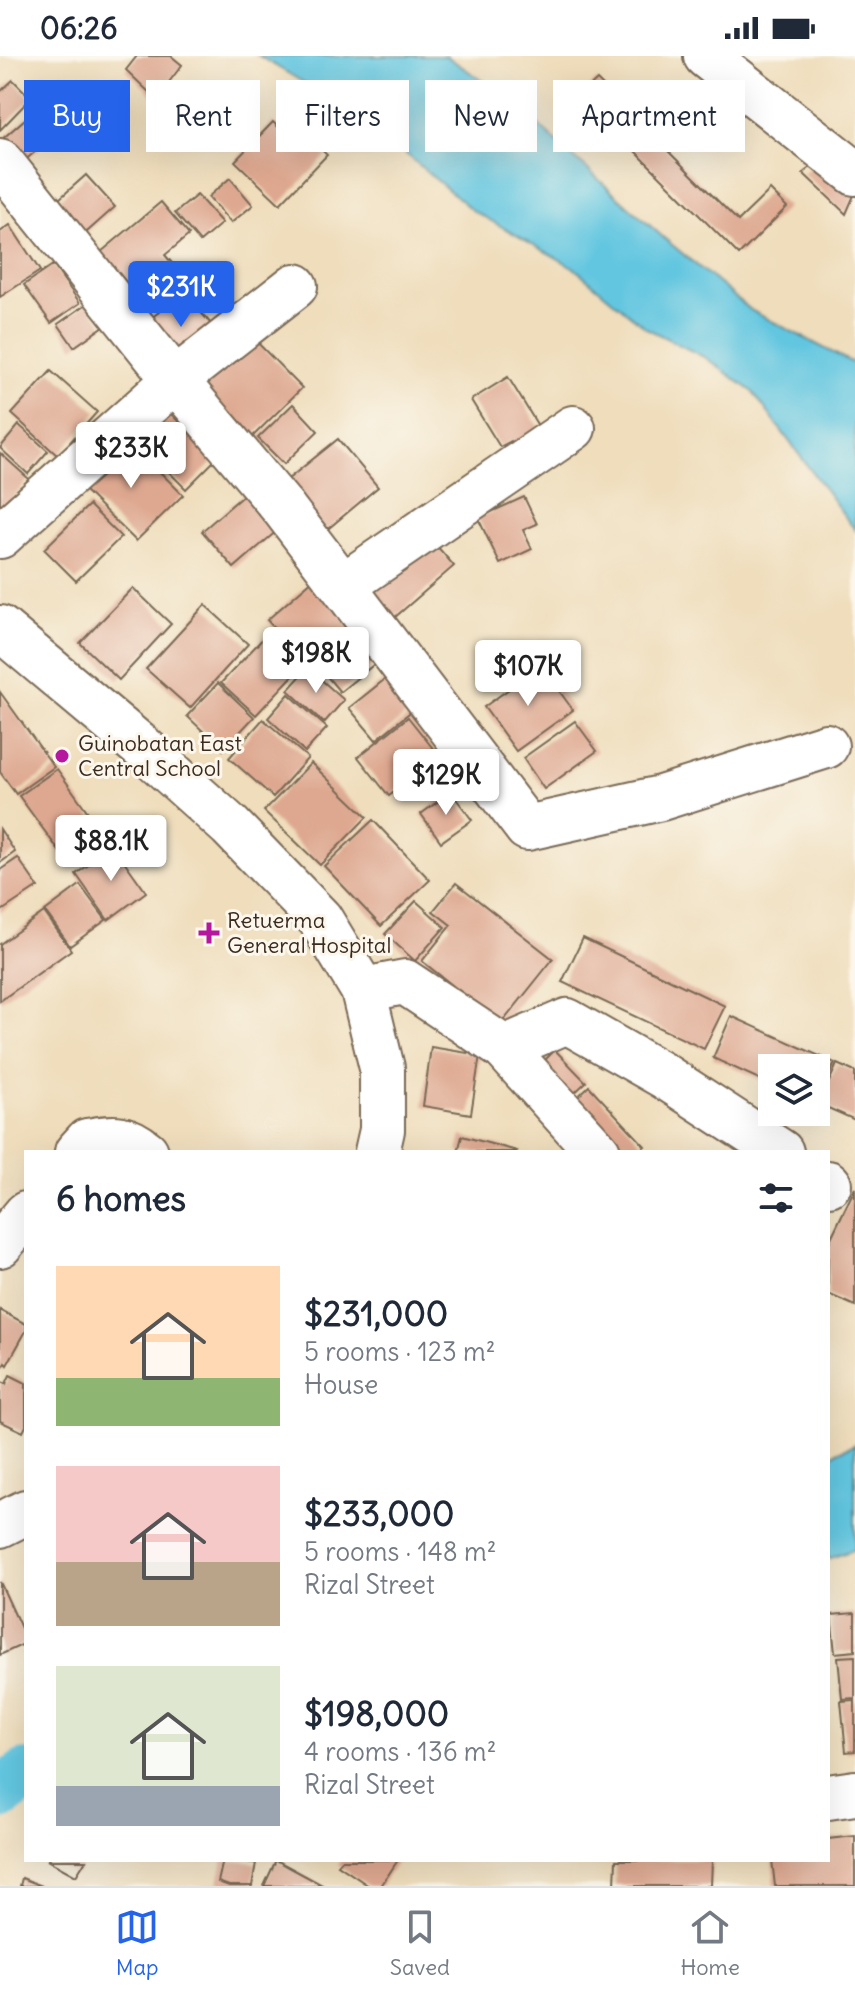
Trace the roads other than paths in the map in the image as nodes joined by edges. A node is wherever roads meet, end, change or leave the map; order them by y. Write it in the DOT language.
graph roads {
  1 [pos="725,62"];
  2 [pos="0,161"];
  3 [pos="855,173"];
  4 [pos="295,286"];
  5 [pos="175,380"];
  6 [pos="573,428"];
  7 [pos="0,536"];
  8 [pos="344,585"];
  9 [pos="1,630"];
  10 [pos="826,746"];
  11 [pos="363,990"];
  12 [pos="504,1048"];
  13 [pos="79,1150"];
  14 [pos="144,1150"];
  15 [pos="377,1150"];
  16 [pos="596,1150"];
  17 [pos="778,1150"];
  18 [pos="24,1216"];
  19 [pos="0,1245"];
  20 [pos="24,1513"];
  21 [pos="0,1525"];
  22 [pos="855,1793"];
  23 [pos="830,1797"];
  1 -- 3 [label="street"];
  2 -- 5 [label="street"];
  4 -- 5 [label="street"];
  5 -- 7 [label="street"];
  5 -- 8 [label="street"];
  6 -- 8 [label="street"];
  8 -- 10 [label="street"];
  9 -- 11 [label="street"];
  11 -- 12 [label="street"];
  11 -- 15 [label="street"];
  12 -- 16 [label="street"];
  12 -- 17 [label="street"];
  13 -- 14 [label="street"];
  18 -- 19 [label="street"];
  20 -- 21 [label="street"];
  22 -- 23 [label="street"];
}
